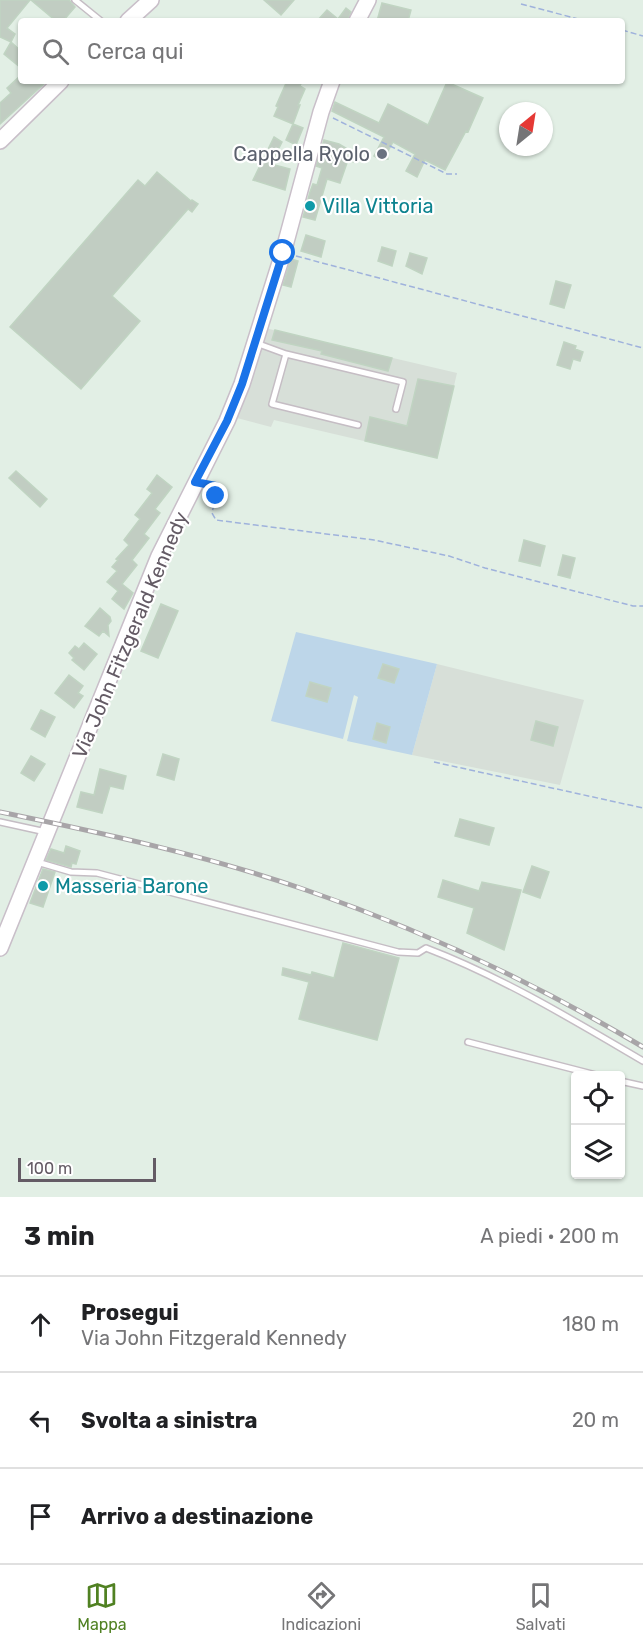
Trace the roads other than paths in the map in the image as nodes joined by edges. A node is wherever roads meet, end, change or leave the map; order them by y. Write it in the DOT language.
graph roads {
  1 [pos="75,0"];
  2 [pos="152,0"];
  3 [pos="368,0"];
  4 [pos="97,18"];
  5 [pos="131,18"];
  6 [pos="359,18"];
  7 [pos="58,84"];
  8 [pos="331,84"];
  9 [pos="0,141"];
  10 [pos="255,342"];
  11 [pos="286,354"];
  12 [pos="396,409"];
  13 [pos="358,425"];
  14 [pos="0,822"];
  15 [pos="47,833"];
  16 [pos="36,861"];
  17 [pos="0,948"];
  18 [pos="468,1042"];
  19 [pos="643,1061"];
  20 [pos="581,1071"];
  21 [pos="625,1082"];
  22 [pos="643,1086"];
  1 -- 4 [label="lane"];
  2 -- 5 [label="street"];
  3 -- 6 [label="street"];
  7 -- 9 [label="street"];
  8 -- 10 [label="street, Via John Fitzgerald Kennedy"];
  10 -- 11 [label="lane"];
  10 -- 15 [label="street, Via John Fitzgerald Kennedy"];
  11 -- 12 [label="lane"];
  11 -- 13 [label="lane"];
  14 -- 15 [label="lane"];
  15 -- 16 [label="street, Via John Fitzgerald Kennedy"];
  16 -- 17 [label="street, Via John Fitzgerald Kennedy"];
  16 -- 19 [label="lane"];
  18 -- 20 [label="lane"];
  21 -- 22 [label="lane"];
}
